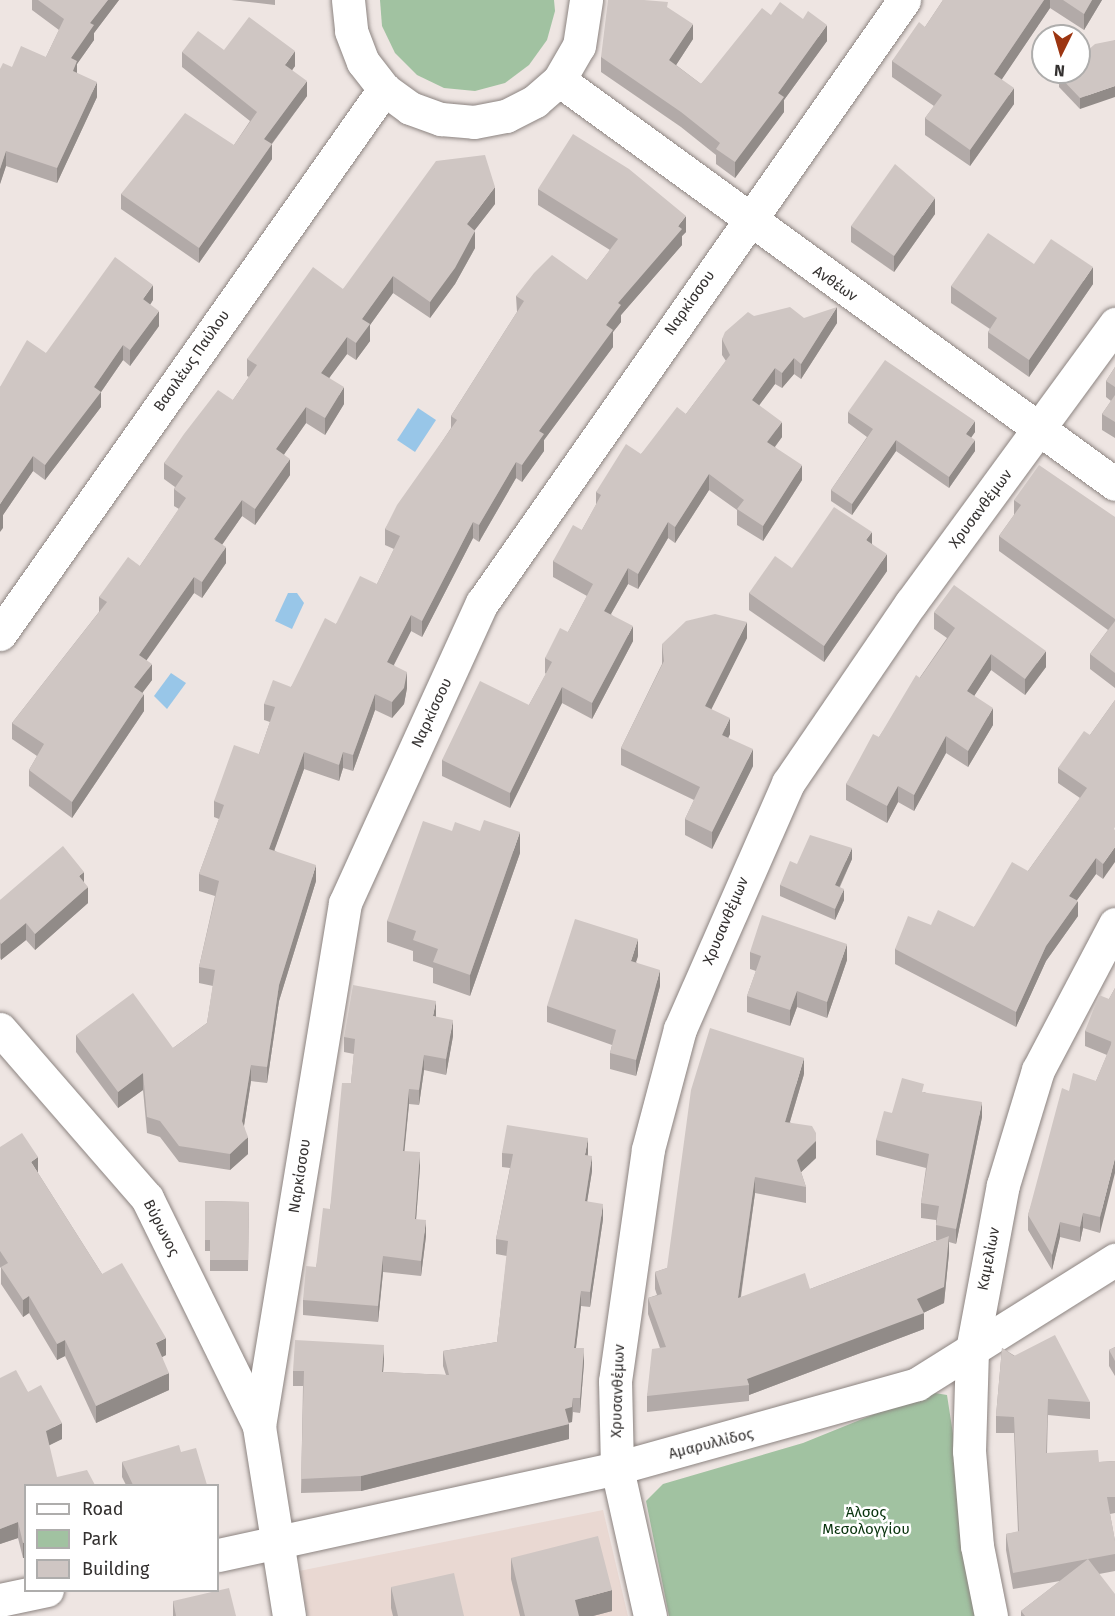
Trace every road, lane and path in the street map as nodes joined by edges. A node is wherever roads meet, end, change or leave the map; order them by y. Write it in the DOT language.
graph roads {
  1 [pos="348,0"];
  2 [pos="586,0"];
  3 [pos="904,0"];
  4 [pos="559,80"];
  5 [pos="384,89"];
  6 [pos="747,221"];
  7 [pos="1115,324"];
  8 [pos="1041,430"];
  9 [pos="1115,484"];
  10 [pos="0,634"];
  11 [pos="1115,924"];
  12 [pos="0,1029"];
  13 [pos="1115,1260"];
  14 [pos="972,1350"];
  15 [pos="259,1426"];
  16 [pos="617,1468"];
  17 [pos="274,1543"];
  18 [pos="219,1555"];
  19 [pos="38,1592"];
  20 [pos="0,1600"];
  21 [pos="289,1616"];
  22 [pos="650,1616"];
  23 [pos="991,1616"];
  1 -- 5 [label="street"];
  2 -- 4 [label="street"];
  3 -- 6 [label="street, Ναρκίσσου"];
  4 -- 5 [label="street"];
  4 -- 6 [label="street, Ανθέων"];
  5 -- 10 [label="street, Βασιλέως Παύλου"];
  6 -- 8 [label="street, Ανθέων"];
  6 -- 15 [label="street, Ναρκίσσου"];
  7 -- 8 [label="street, Χρυσανθέμων"];
  8 -- 9 [label="street, Ανθέων"];
  8 -- 16 [label="street, Χρυσανθέμων"];
  11 -- 14 [label="street, Καμελίων"];
  12 -- 15 [label="street, Βύρωνος"];
  13 -- 14 [label="street, Αμαρυλλίδος"];
  14 -- 16 [label="street, Αμαρυλλίδος"];
  14 -- 23 [label="street, Καμελίων"];
  15 -- 17 [label="street, Ναρκίσσου"];
  16 -- 17 [label="street, Αμαρυλλίδος"];
  16 -- 22 [label="street, Χρυσανθέμων"];
  17 -- 18 [label="street, Αμαρυλλίδος"];
  17 -- 21 [label="street, Ναρκίσσου"];
  19 -- 20 [label="street"];
}
